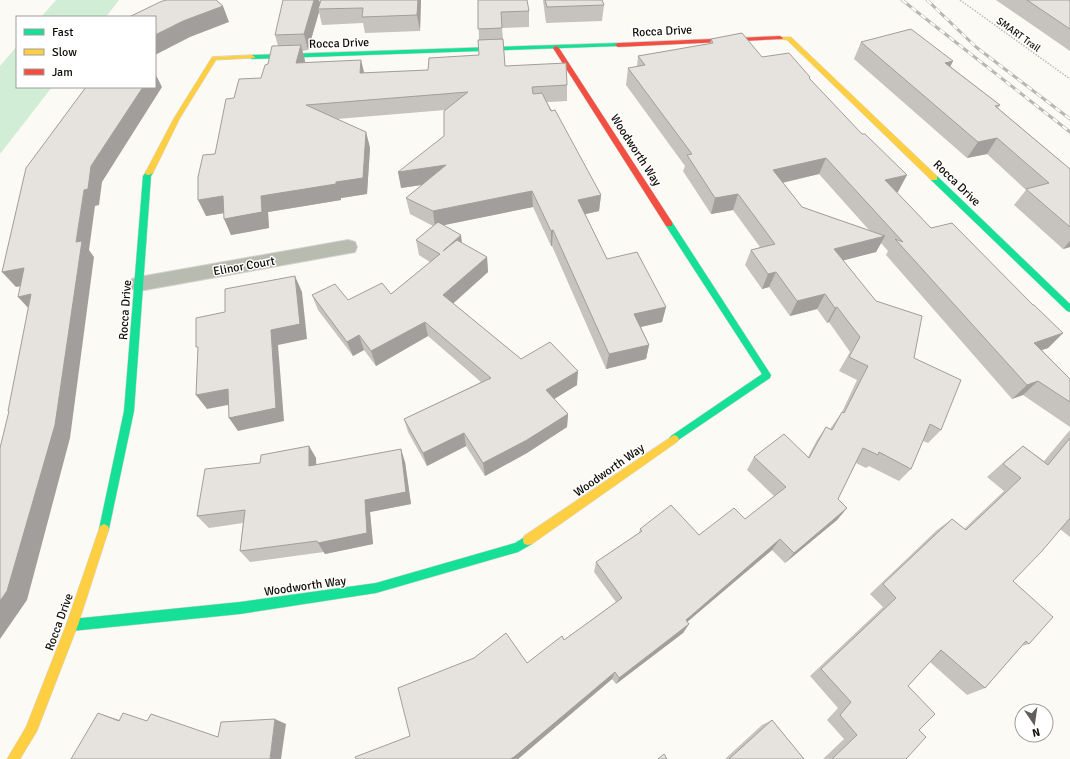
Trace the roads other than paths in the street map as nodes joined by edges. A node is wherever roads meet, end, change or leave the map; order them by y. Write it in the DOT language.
graph roads {
  1 [pos="556,48"];
  2 [pos="348,247"];
  3 [pos="139,284"];
  4 [pos="1070,309"];
  5 [pos="72,624"];
  6 [pos="13,759"];
  1 -- 3 [label="street, Rocca Drive"];
  1 -- 4 [label="street, Rocca Drive"];
  1 -- 5 [label="street, Woodworth Way"];
  2 -- 3 [label="street, Elinor Court"];
  3 -- 5 [label="street, Rocca Drive"];
  5 -- 6 [label="street, Rocca Drive"];
}
